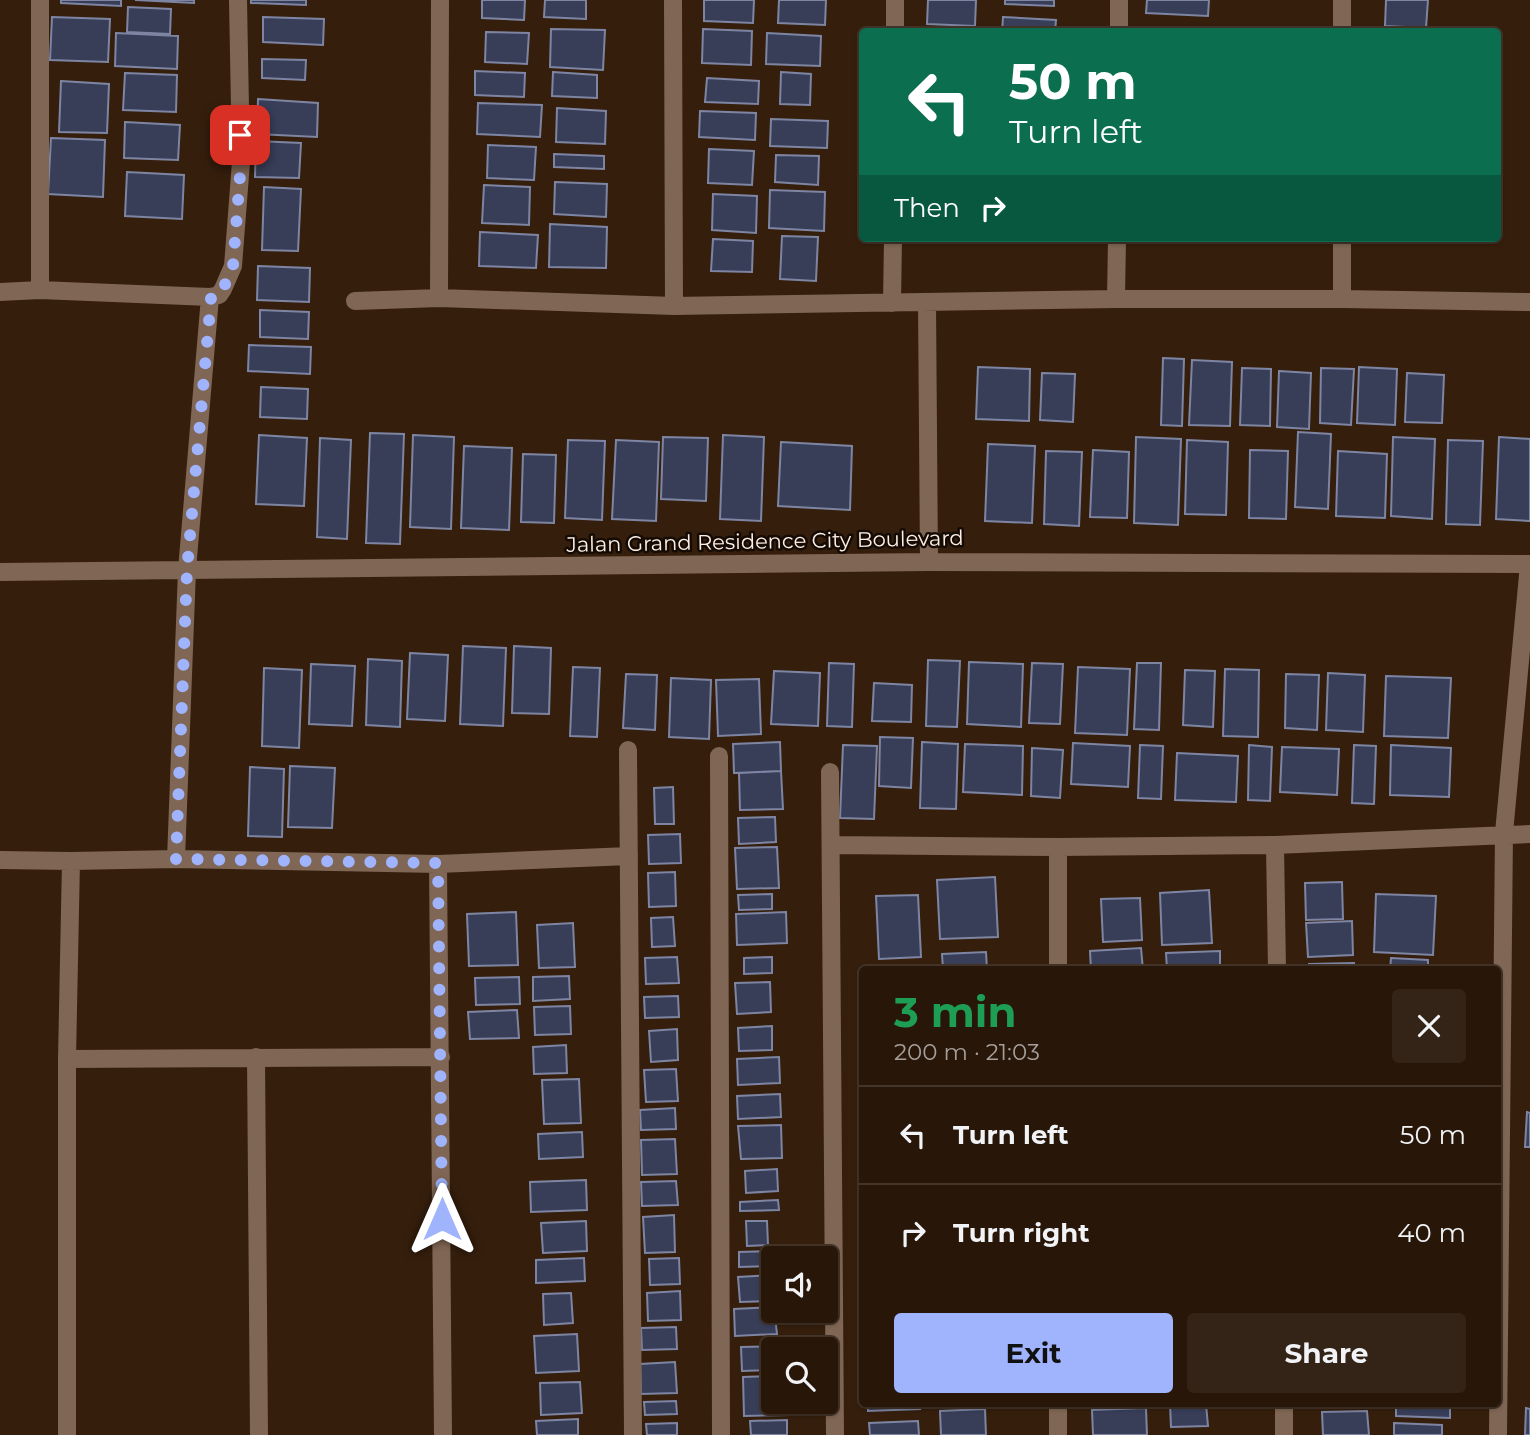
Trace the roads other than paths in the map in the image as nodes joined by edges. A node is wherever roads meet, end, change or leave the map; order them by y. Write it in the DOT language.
graph roads {
  1 [pos="40,0"];
  2 [pos="238,0"];
  3 [pos="440,0"];
  4 [pos="673,0"];
  5 [pos="895,0"];
  6 [pos="1119,0"];
  7 [pos="1342,0"];
  8 [pos="895,28"];
  9 [pos="1119,28"];
  10 [pos="1342,28"];
  11 [pos="893,242"];
  12 [pos="1117,242"];
  13 [pos="1342,242"];
  14 [pos="40,290"];
  15 [pos="0,292"];
  16 [pos="211,298"];
  17 [pos="439,298"];
  18 [pos="1116,299"];
  19 [pos="1342,299"];
  20 [pos="355,301"];
  21 [pos="927,302"];
  22 [pos="1530,302"];
  23 [pos="892,303"];
  24 [pos="674,306"];
  25 [pos="929,562"];
  26 [pos="1529,564"];
  27 [pos="187,570"];
  28 [pos="0,572"];
  29 [pos="628,750"];
  30 [pos="719,756"];
  31 [pos="830,772"];
  32 [pos="1504,834"];
  33 [pos="1530,834"];
  34 [pos="832,845"];
  35 [pos="1275,845"];
  36 [pos="1058,847"];
  37 [pos="629,856"];
  38 [pos="176,859"];
  39 [pos="0,860"];
  40 [pos="71,861"];
  41 [pos="438,863"];
  42 [pos="1058,966"];
  43 [pos="1277,966"];
  44 [pos="256,1057"];
  45 [pos="441,1057"];
  46 [pos="67,1059"];
  47 [pos="1501,1134"];
  48 [pos="1058,1407"];
  49 [pos="1284,1407"];
  50 [pos="1498,1407"];
  51 [pos="67,1435"];
  52 [pos="259,1435"];
  53 [pos="443,1435"];
  54 [pos="633,1435"];
  55 [pos="721,1435"];
  56 [pos="835,1435"];
  57 [pos="1058,1435"];
  58 [pos="1284,1435"];
  59 [pos="1498,1435"];
  1 -- 14 [label="street"];
  2 -- 16 [label="street"];
  3 -- 17 [label="street"];
  4 -- 24 [label="street"];
  5 -- 8 [label="street"];
  6 -- 9 [label="street"];
  7 -- 10 [label="street"];
  11 -- 23 [label="street"];
  12 -- 18 [label="street"];
  13 -- 19 [label="street"];
  14 -- 15 [label="street"];
  14 -- 16 [label="street"];
  16 -- 27 [label="street"];
  17 -- 20 [label="street"];
  17 -- 24 [label="street"];
  18 -- 19 [label="street"];
  18 -- 21 [label="street"];
  19 -- 22 [label="street"];
  21 -- 23 [label="street"];
  21 -- 25 [label="street"];
  23 -- 24 [label="street"];
  25 -- 26 [label="street, Jalan Grand Residence City Boulevard"];
  25 -- 27 [label="street, Jalan Grand Residence City Boulevard"];
  26 -- 32 [label="street"];
  27 -- 28 [label="street, Jalan Grand Residence City Boulevard"];
  27 -- 38 [label="street"];
  29 -- 37 [label="street"];
  30 -- 55 [label="street"];
  31 -- 34 [label="street"];
  32 -- 33 [label="street"];
  32 -- 35 [label="street"];
  32 -- 47 [label="street"];
  34 -- 36 [label="street"];
  34 -- 56 [label="street"];
  35 -- 36 [label="street"];
  35 -- 43 [label="street"];
  36 -- 42 [label="street"];
  37 -- 41 [label="street"];
  37 -- 54 [label="street"];
  38 -- 40 [label="street"];
  38 -- 41 [label="street"];
  39 -- 40 [label="street"];
  40 -- 46 [label="street"];
  41 -- 45 [label="street"];
  44 -- 45 [label="street"];
  44 -- 46 [label="street"];
  44 -- 52 [label="street"];
  45 -- 53 [label="street"];
  46 -- 51 [label="street"];
  48 -- 57 [label="street"];
  49 -- 58 [label="street"];
  50 -- 59 [label="street"];
}
